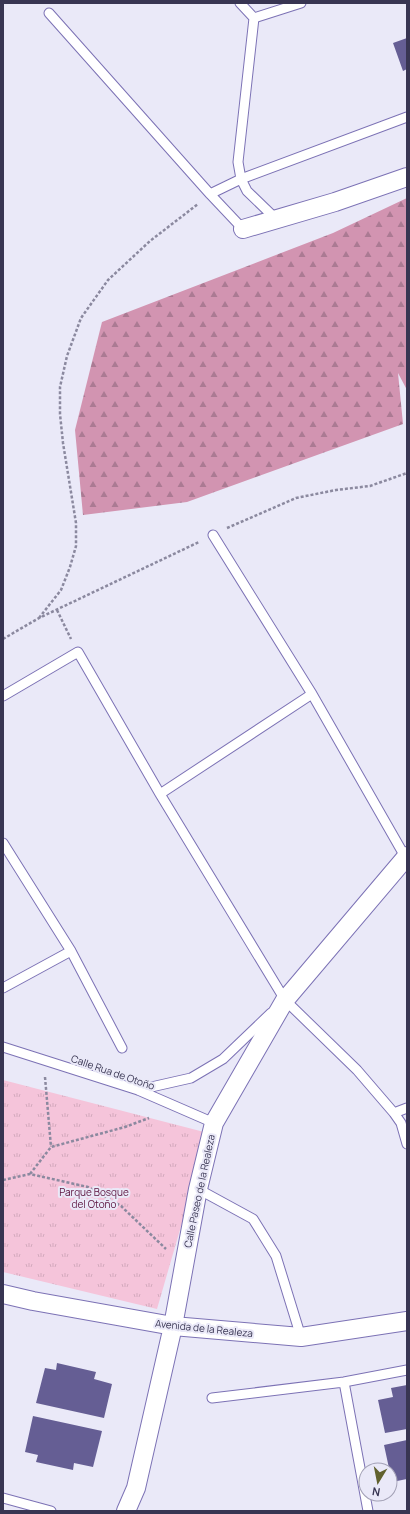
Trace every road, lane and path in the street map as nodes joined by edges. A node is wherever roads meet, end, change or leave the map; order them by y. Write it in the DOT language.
graph roads {
  1 [pos="240,3"];
  2 [pos="302,3"];
  3 [pos="49,13"];
  4 [pos="254,18"];
  5 [pos="407,116"];
  6 [pos="407,177"];
  7 [pos="241,179"];
  8 [pos="210,194"];
  9 [pos="277,220"];
  10 [pos="243,229"];
  11 [pos="213,535"];
  12 [pos="57,610"];
  13 [pos="39,618"];
  14 [pos="78,652"];
  15 [pos="312,694"];
  16 [pos="3,696"];
  17 [pos="160,794"];
  18 [pos="3,844"];
  19 [pos="406,858"];
  20 [pos="71,952"];
  21 [pos="3,988"];
  22 [pos="285,1000"];
  23 [pos="3,1048"];
  24 [pos="122,1048"];
  25 [pos="44,1060"];
  26 [pos="138,1090"];
  27 [pos="407,1108"];
  28 [pos="394,1113"];
  29 [pos="149,1118"];
  30 [pos="214,1123"];
  31 [pos="407,1144"];
  32 [pos="51,1147"];
  33 [pos="30,1174"];
  34 [pos="3,1180"];
  35 [pos="198,1189"];
  36 [pos="167,1249"];
  37 [pos="3,1294"];
  38 [pos="407,1321"];
  39 [pos="173,1326"];
  40 [pos="301,1337"];
  41 [pos="407,1370"];
  42 [pos="344,1382"];
  43 [pos="212,1398"];
  44 [pos="3,1498"];
  45 [pos="51,1511"];
  46 [pos="126,1511"];
  47 [pos="368,1511"];
  1 -- 4 [label="lane"];
  2 -- 4 [label="lane"];
  3 -- 8 [label="lane"];
  4 -- 7 [label="lane"];
  5 -- 7 [label="lane"];
  6 -- 9 [label="street"];
  7 -- 8 [label="lane"];
  7 -- 9 [label="lane"];
  8 -- 10 [label="lane"];
  8 -- 13 [label="path"];
  9 -- 10 [label="street"];
  11 -- 15 [label="lane"];
  12 -- 14 [label="path"];
  14 -- 16 [label="lane"];
  14 -- 17 [label="lane"];
  15 -- 17 [label="lane"];
  15 -- 19 [label="lane"];
  17 -- 22 [label="lane"];
  18 -- 20 [label="lane"];
  19 -- 22 [label="street, Calle Paseo de la Realeza"];
  20 -- 21 [label="lane"];
  20 -- 24 [label="lane"];
  22 -- 26 [label="lane"];
  22 -- 28 [label="lane"];
  22 -- 30 [label="street, Calle Paseo de la Realeza"];
  23 -- 25 [label="lane, Calle Rua de Otoño"];
  25 -- 26 [label="lane, Calle Rua de Otoño"];
  25 -- 32 [label="path"];
  26 -- 30 [label="lane, Calle Rua de Otoño"];
  27 -- 28 [label="lane"];
  28 -- 31 [label="lane"];
  29 -- 32 [label="path"];
  30 -- 35 [label="street, Calle Paseo de la Realeza"];
  32 -- 33 [label="path"];
  33 -- 34 [label="path"];
  33 -- 36 [label="path"];
  35 -- 39 [label="street, Calle Paseo de la Realeza"];
  35 -- 40 [label="lane"];
  37 -- 39 [label="street, Avenida de la Realeza"];
  38 -- 40 [label="street, Avenida de la Realeza"];
  39 -- 40 [label="street, Avenida de la Realeza"];
  39 -- 46 [label="street, Calle Paseo de la Realeza"];
  41 -- 42 [label="lane"];
  42 -- 43 [label="lane"];
  42 -- 47 [label="lane"];
  44 -- 45 [label="lane"];
}
